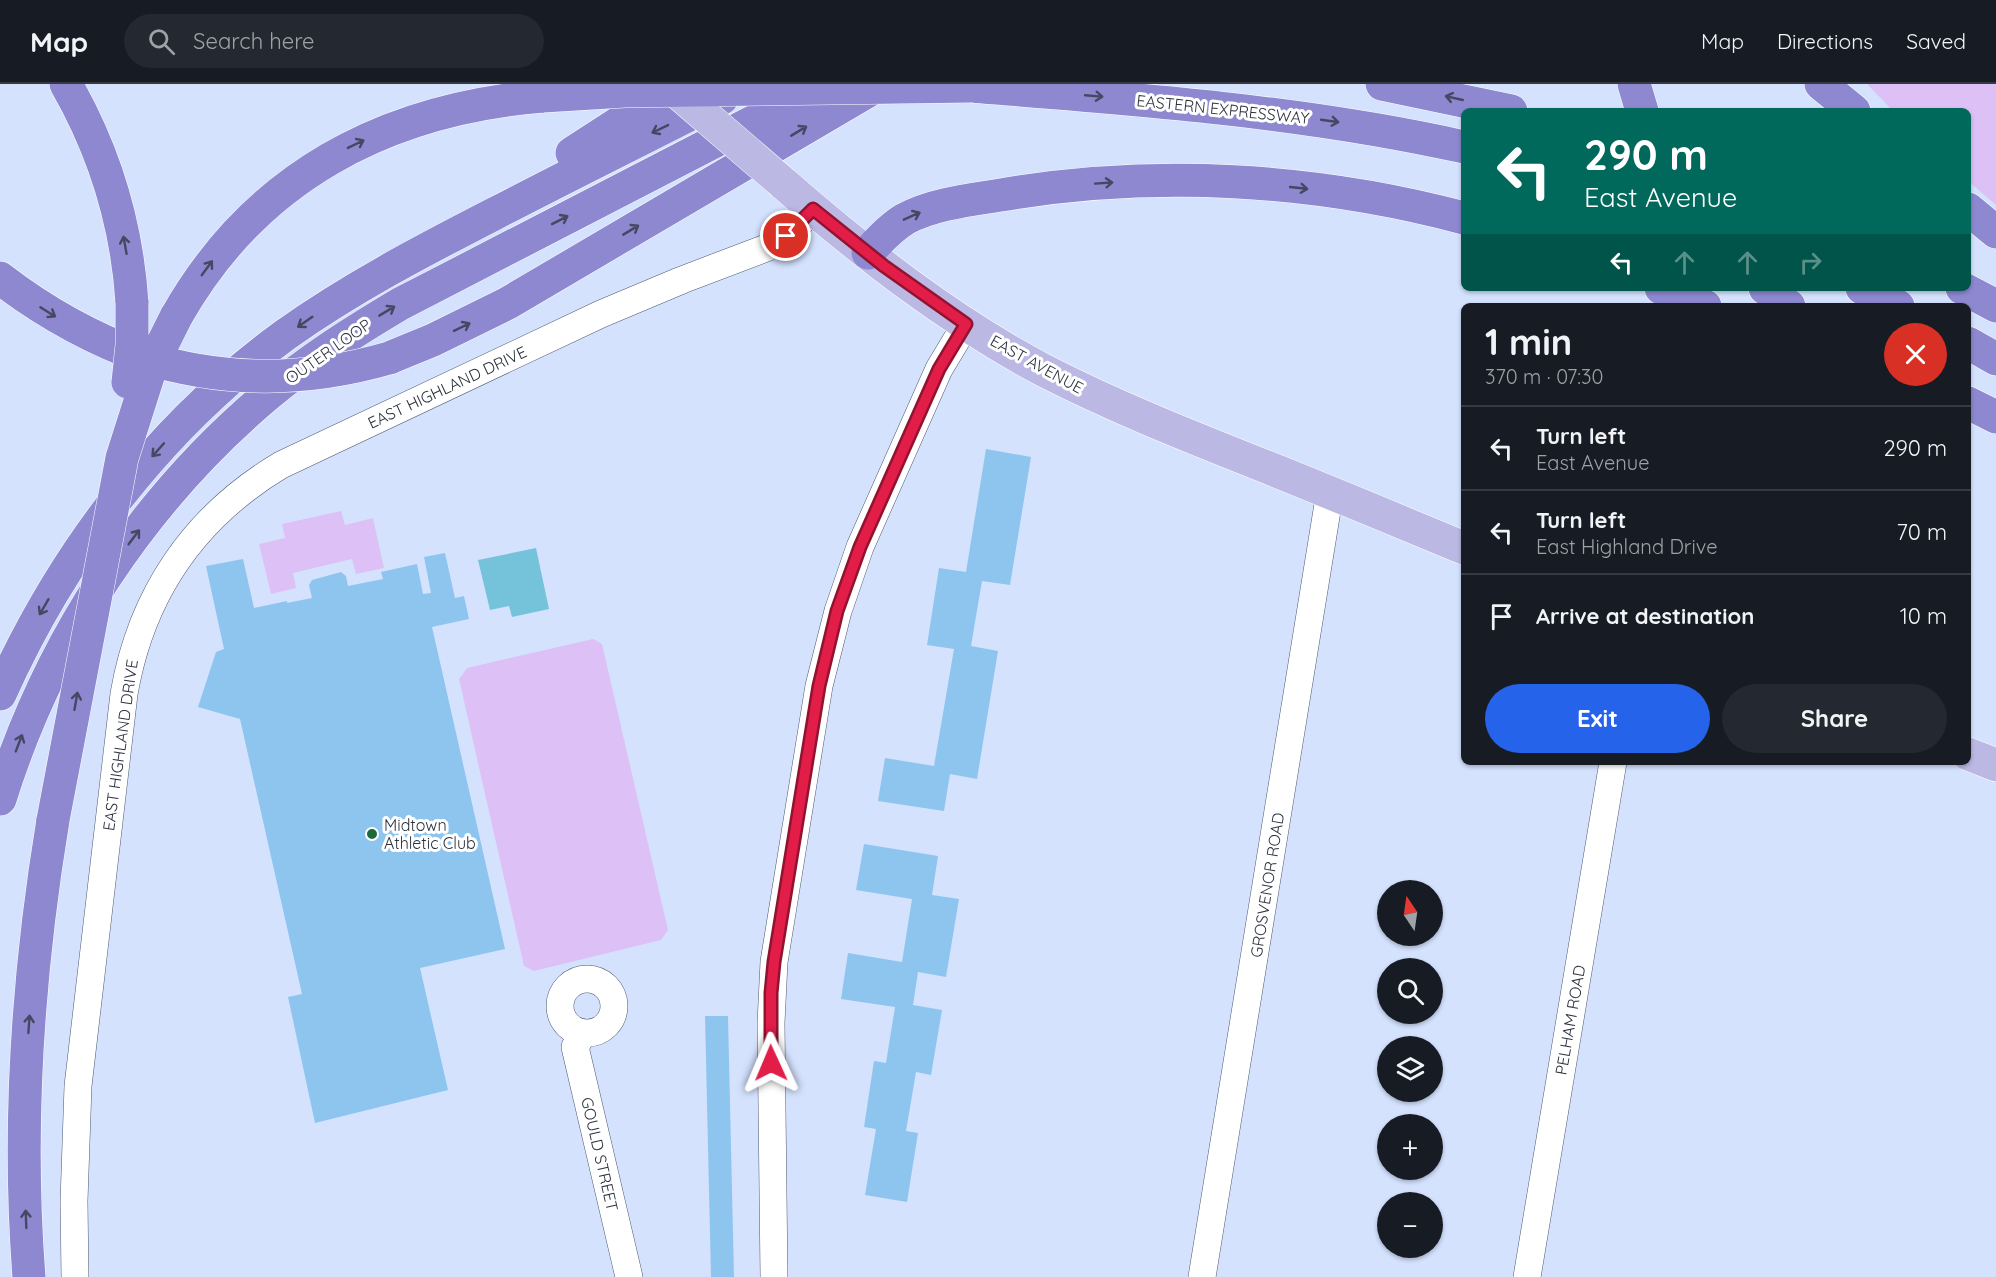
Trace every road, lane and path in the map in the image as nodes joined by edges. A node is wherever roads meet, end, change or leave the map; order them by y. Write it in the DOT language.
graph roads {
  1 [pos="66,84"];
  2 [pos="668,84"];
  3 [pos="679,84"];
  4 [pos="750,84"];
  5 [pos="826,84"];
  6 [pos="880,84"];
  7 [pos="1382,84"];
  8 [pos="1634,84"];
  9 [pos="1821,84"];
  10 [pos="1841,84"];
  11 [pos="959,85"];
  12 [pos="1497,108"];
  13 [pos="1641,108"];
  14 [pos="1850,108"];
  15 [pos="1863,108"];
  16 [pos="1461,146"];
  17 [pos="813,209"];
  18 [pos="1971,211"];
  19 [pos="1461,217"];
  20 [pos="1996,232"];
  21 [pos="868,253"];
  22 [pos="393,267"];
  23 [pos="0,278"];
  24 [pos="1668,291"];
  25 [pos="1868,291"];
  26 [pos="1968,291"];
  27 [pos="1698,303"];
  28 [pos="1892,303"];
  29 [pos="1996,306"];
  30 [pos="966,324"];
  31 [pos="1971,345"];
  32 [pos="1996,359"];
  33 [pos="1971,404"];
  34 [pos="1971,415"];
  35 [pos="1996,417"];
  36 [pos="1996,425"];
  37 [pos="114,491"];
  38 [pos="1330,492"];
  39 [pos="1461,547"];
  40 [pos="0,694"];
  41 [pos="1971,755"];
  42 [pos="1612,765"];
  43 [pos="1996,765"];
  44 [pos="0,799"];
  45 [pos="583,1032"];
  46 [pos="29,1277"];
  47 [pos="75,1277"];
  48 [pos="629,1277"];
  49 [pos="774,1277"];
  50 [pos="1202,1277"];
  51 [pos="1527,1277"];
  37 -- 1 [label="highway, one-way, bridge"];
  2 -- 17 [label="main road, EAST AVENUE, bridge"];
  3 -- 22 [label="highway"];
  4 -- 22 [label="highway, one-way"];
  44 -- 5 [label="highway, OUTER LOOP, one-way"];
  23 -- 6 [label="highway, one-way, bridge"];
  12 -- 7 [label="highway, one-way"];
  8 -- 13 [label="highway"];
  9 -- 14 [label="highway"];
  10 -- 15 [label="highway"];
  11 -- 16 [label="highway, EASTERN EXPRESSWAY, one-way"];
  37 -- 11 [label="highway, EASTERN EXPRESSWAY, one-way, bridge"];
  17 -- 21 [label="main road, EAST AVENUE"];
  17 -- 47 [label="street, EAST HIGHLAND DRIVE"];
  18 -- 20 [label="highway"];
  21 -- 19 [label="highway, one-way"];
  21 -- 30 [label="main road, EAST AVENUE"];
  22 -- 40 [label="highway, one-way"];
  24 -- 27 [label="highway"];
  25 -- 28 [label="highway"];
  26 -- 29 [label="highway"];
  30 -- 38 [label="main road, EAST AVENUE"];
  30 -- 49 [label="street"];
  31 -- 32 [label="highway"];
  33 -- 35 [label="highway"];
  34 -- 36 [label="highway"];
  46 -- 37 [label="highway, one-way, bridge"];
  38 -- 39 [label="main road, EAST AVENUE"];
  38 -- 50 [label="street, GROSVENOR ROAD"];
  41 -- 43 [label="main road"];
  42 -- 51 [label="street, PELHAM ROAD"];
  45 -- 48 [label="street, GOULD STREET"];
}
